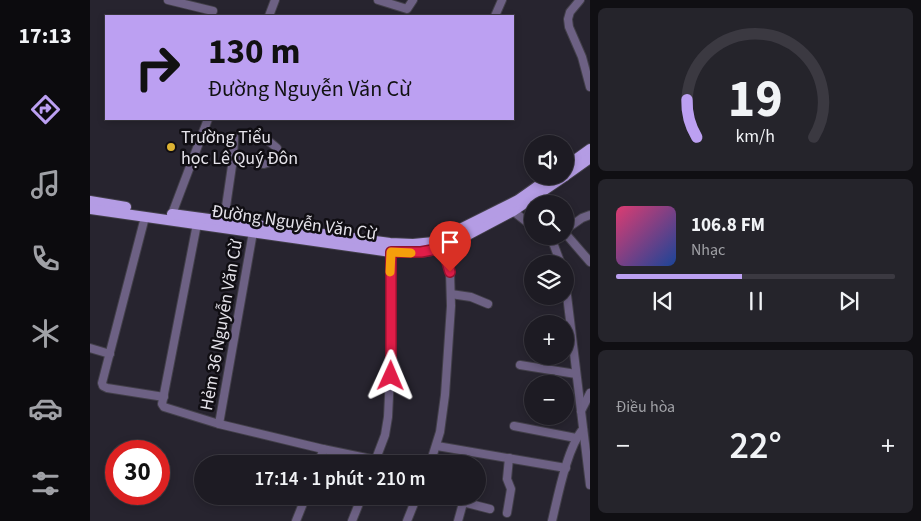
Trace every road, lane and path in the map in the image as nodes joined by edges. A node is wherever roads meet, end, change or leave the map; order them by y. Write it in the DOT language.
graph roads {
  1 [pos="168,0"];
  2 [pos="275,0"];
  3 [pos="378,0"];
  4 [pos="413,0"];
  5 [pos="502,0"];
  6 [pos="580,0"];
  7 [pos="213,11"];
  8 [pos="269,15"];
  9 [pos="495,15"];
  10 [pos="586,56"];
  11 [pos="590,87"];
  12 [pos="208,120"];
  13 [pos="234,137"];
  14 [pos="265,138"];
  15 [pos="590,149"];
  16 [pos="590,158"];
  17 [pos="233,159"];
  18 [pos="574,161"];
  19 [pos="574,170"];
  20 [pos="539,185"];
  21 [pos="552,185"];
  22 [pos="90,201"];
  23 [pos="90,209"];
  24 [pos="513,211"];
  25 [pos="590,215"];
  26 [pos="145,216"];
  27 [pos="172,217"];
  28 [pos="224,220"];
  29 [pos="524,220"];
  30 [pos="197,224"];
  31 [pos="574,226"];
  32 [pos="252,232"];
  33 [pos="344,241"];
  34 [pos="574,243"];
  35 [pos="443,248"];
  36 [pos="391,252"];
  37 [pos="590,262"];
  38 [pos="452,294"];
  39 [pos="488,304"];
  40 [pos="568,305"];
  41 [pos="90,348"];
  42 [pos="110,354"];
  43 [pos="520,365"];
  44 [pos="576,374"];
  45 [pos="590,393"];
  46 [pos="164,397"];
  47 [pos="581,411"];
  48 [pos="219,424"];
  49 [pos="514,426"];
  50 [pos="583,439"];
  51 [pos="436,446"];
  52 [pos="323,449"];
  53 [pos="321,455"];
  54 [pos="347,455"];
  55 [pos="378,455"];
  56 [pos="433,455"];
  57 [pos="509,458"];
  58 [pos="566,468"];
  59 [pos="590,485"];
  60 [pos="302,505"];
  61 [pos="358,505"];
  62 [pos="414,505"];
  63 [pos="462,505"];
  64 [pos="474,505"];
  65 [pos="490,508"];
  66 [pos="507,513"];
  67 [pos="296,521"];
  68 [pos="352,521"];
  69 [pos="408,521"];
  70 [pos="458,521"];
  71 [pos="552,521"];
  1 -- 7 [label="street"];
  2 -- 8 [label="street"];
  3 -- 4 [label="street"];
  5 -- 9 [label="street"];
  6 -- 10 [label="street"];
  10 -- 11 [label="street"];
  12 -- 27 [label="street"];
  13 -- 17 [label="street"];
  14 -- 17 [label="street"];
  15 -- 18 [label="main road"];
  16 -- 19 [label="main road, Đường Nguyễn Văn Cừ"];
  17 -- 28 [label="street"];
  20 -- 33 [label="main road, Đường Nguyễn Văn Cừ"];
  21 -- 24 [label="main road, Đường Nguyễn Văn Cừ"];
  22 -- 27 [label="main road, Đường Nguyễn Văn Cừ"];
  23 -- 26 [label="main road, Đường Nguyễn Văn Cừ"];
  24 -- 29 [label="street"];
  24 -- 35 [label="main road, Đường Nguyễn Văn Cừ"];
  25 -- 31 [label="street"];
  26 -- 27 [label="main road, Đường Nguyễn Văn Cừ"];
  26 -- 42 [label="street"];
  27 -- 28 [label="main road, Đường Nguyễn Văn Cừ"];
  27 -- 30 [label="main road, Đường Nguyễn Văn Cừ"];
  28 -- 33 [label="main road, Đường Nguyễn Văn Cừ"];
  30 -- 32 [label="main road, Đường Nguyễn Văn Cừ"];
  30 -- 46 [label="street"];
  32 -- 33 [label="main road, Đường Nguyễn Văn Cừ"];
  32 -- 48 [label="street, Hẻm 36 Nguyễn Văn Cừ"];
  33 -- 36 [label="main road, Đường Nguyễn Văn Cừ"];
  34 -- 37 [label="street"];
  35 -- 36 [label="main road, Đường Nguyễn Văn Cừ"];
  35 -- 38 [label="street"];
  36 -- 55 [label="street"];
  38 -- 39 [label="street"];
  38 -- 51 [label="street"];
  40 -- 44 [label="street"];
  41 -- 42 [label="street"];
  42 -- 46 [label="street"];
  43 -- 44 [label="street"];
  44 -- 47 [label="street"];
  45 -- 47 [label="street"];
  46 -- 48 [label="street"];
  47 -- 50 [label="street"];
  48 -- 52 [label="street"];
  49 -- 50 [label="street"];
  50 -- 58 [label="street"];
  50 -- 59 [label="street"];
  51 -- 56 [label="street"];
  51 -- 57 [label="street"];
  52 -- 53 [label="street"];
  52 -- 54 [label="street"];
  57 -- 58 [label="street"];
  57 -- 66 [label="street"];
  58 -- 71 [label="street"];
  60 -- 67 [label="street"];
  61 -- 68 [label="street"];
  62 -- 69 [label="street"];
  63 -- 70 [label="street"];
  64 -- 65 [label="street"];
}
